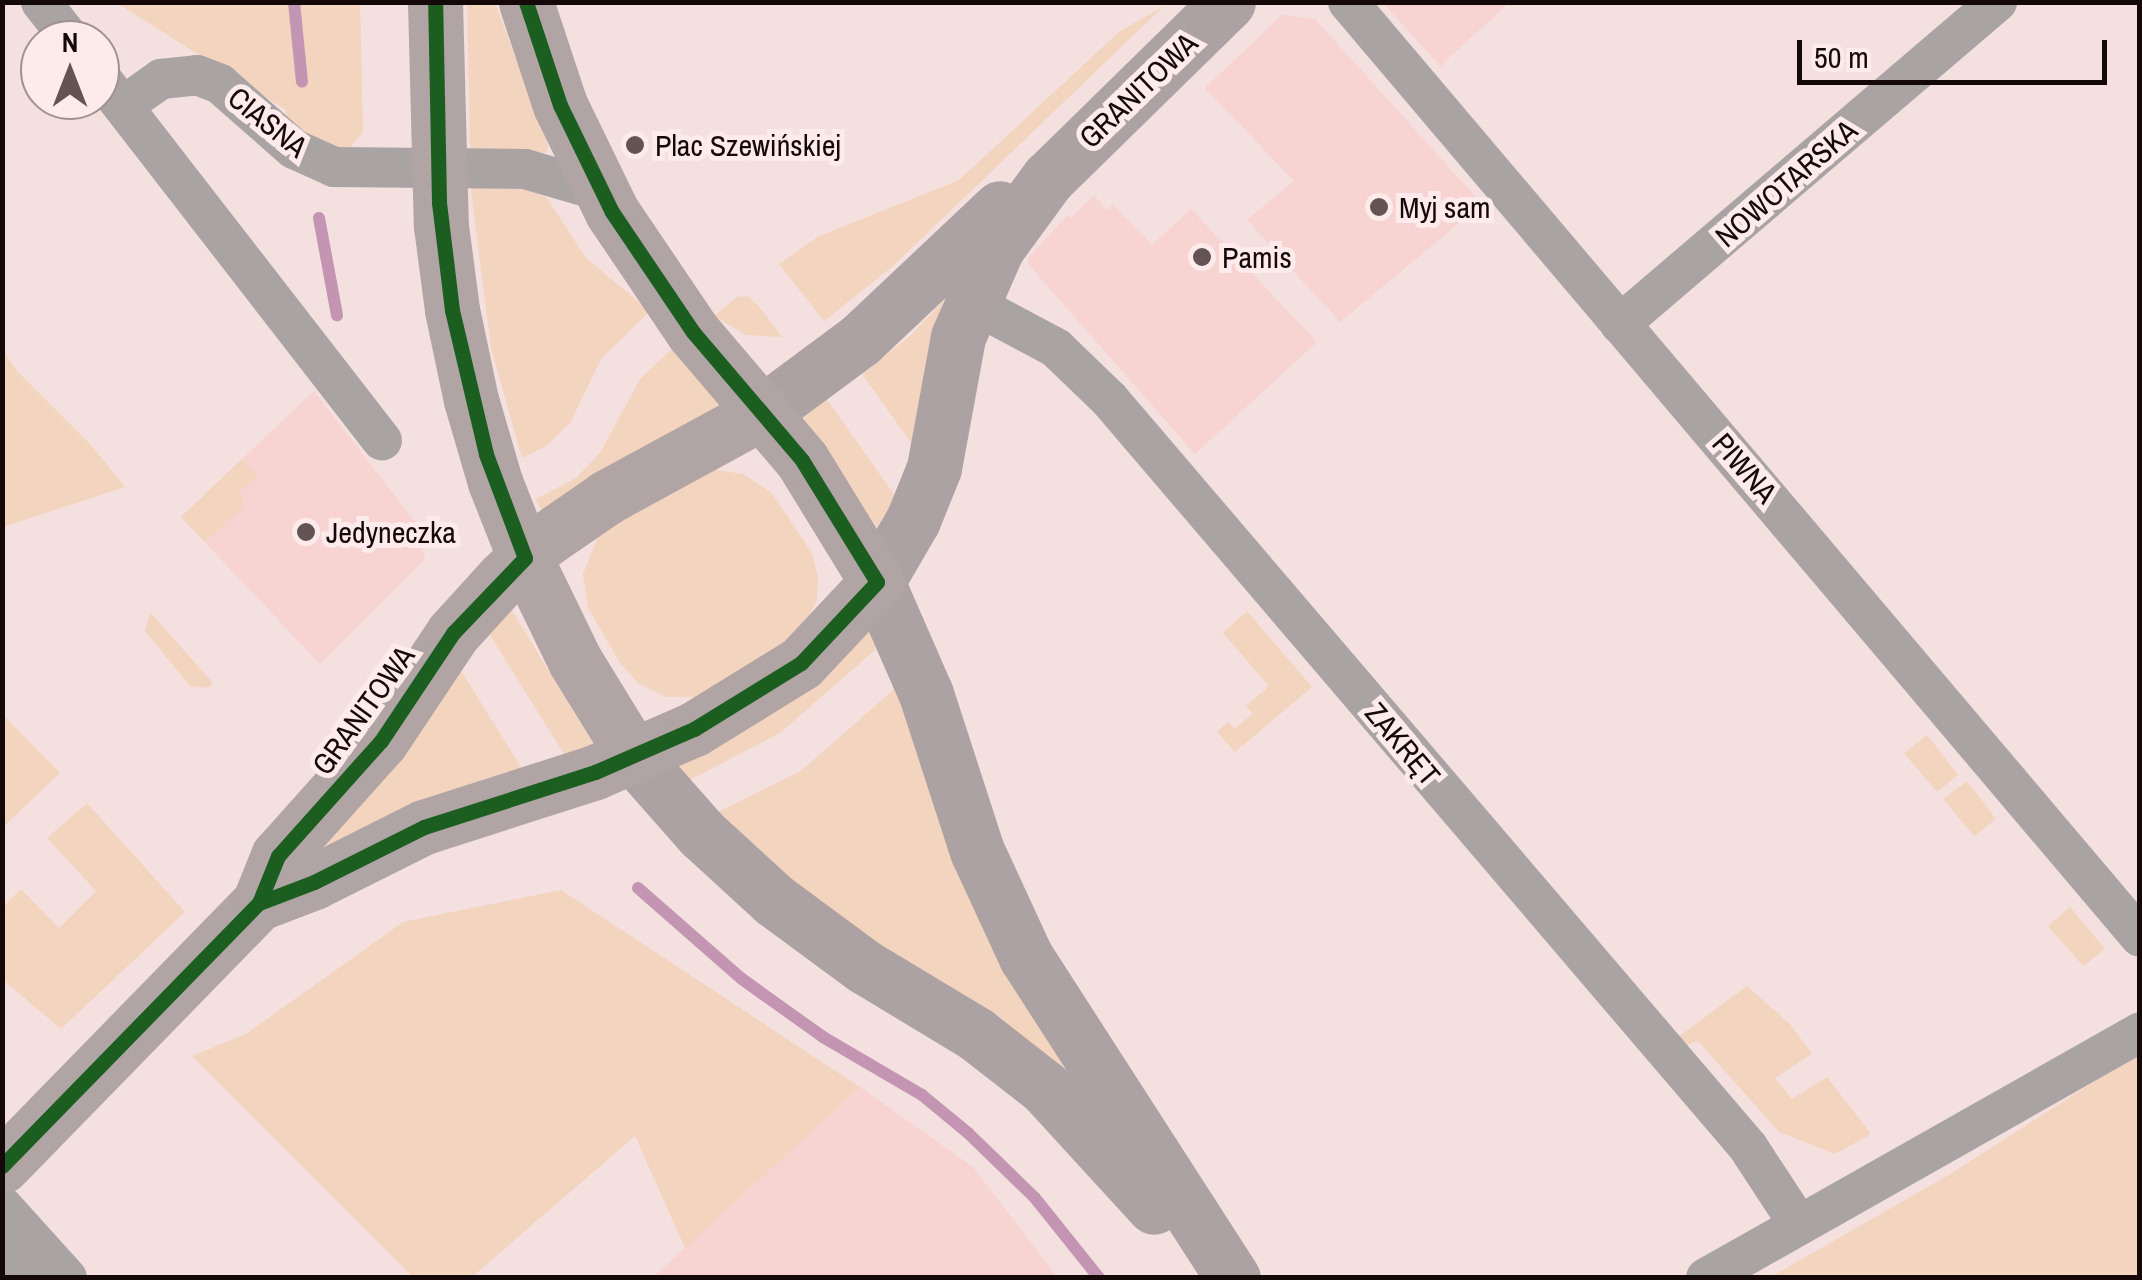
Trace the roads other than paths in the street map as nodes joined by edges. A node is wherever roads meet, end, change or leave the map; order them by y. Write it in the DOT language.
graph roads {
  1 [pos="435,2"];
  2 [pos="526,2"];
  3 [pos="1228,2"];
  4 [pos="1348,2"];
  5 [pos="1997,2"];
  6 [pos="120,90"];
  7 [pos="120,104"];
  8 [pos="438,169"];
  9 [pos="1048,178"];
  10 [pos="600,191"];
  11 [pos="970,302"];
  12 [pos="1620,324"];
  13 [pos="763,412"];
  14 [pos="382,440"];
  15 [pos="524,558"];
  16 [pos="877,582"];
  17 [pos="634,757"];
  18 [pos="260,903"];
  19 [pos="2140,937"];
  20 [pos="2140,1032"];
  21 [pos="2,1166"];
  22 [pos="2,1206"];
  23 [pos="1799,1225"];
  24 [pos="2,1256"];
  25 [pos="23,1278"];
  26 [pos="67,1278"];
  27 [pos="1217,1278"];
  28 [pos="1234,1278"];
  29 [pos="1706,1278"];
  1 -- 8 [label="main road"];
  2 -- 10 [label="main road"];
  3 -- 9 [label="main road, GRANITOWA"];
  4 -- 12 [label="street, PIWNA"];
  5 -- 12 [label="street, NOWOTARSKA"];
  6 -- 8 [label="street, CIASNA"];
  7 -- 14 [label="street, CIASNA"];
  8 -- 10 [label="street, CIASNA"];
  8 -- 15 [label="main road"];
  9 -- 11 [label="main road, GRANITOWA"];
  9 -- 13 [label="main road, GRANITOWA"];
  10 -- 13 [label="main road"];
  11 -- 16 [label="main road, GRANITOWA"];
  11 -- 23 [label="street, ZAKRĘT"];
  12 -- 19 [label="street, PIWNA"];
  13 -- 15 [label="main road, GRANITOWA"];
  13 -- 16 [label="main road"];
  15 -- 17 [label="main road"];
  15 -- 18 [label="main road, GRANITOWA"];
  16 -- 17 [label="main road, GRANITOWA"];
  16 -- 28 [label="main road"];
  17 -- 18 [label="main road, GRANITOWA"];
  17 -- 27 [label="main road"];
  18 -- 21 [label="main road, GRANITOWA"];
  20 -- 23 [label="street"];
  22 -- 26 [label="street"];
  23 -- 29 [label="street"];
  24 -- 25 [label="street"];
}
